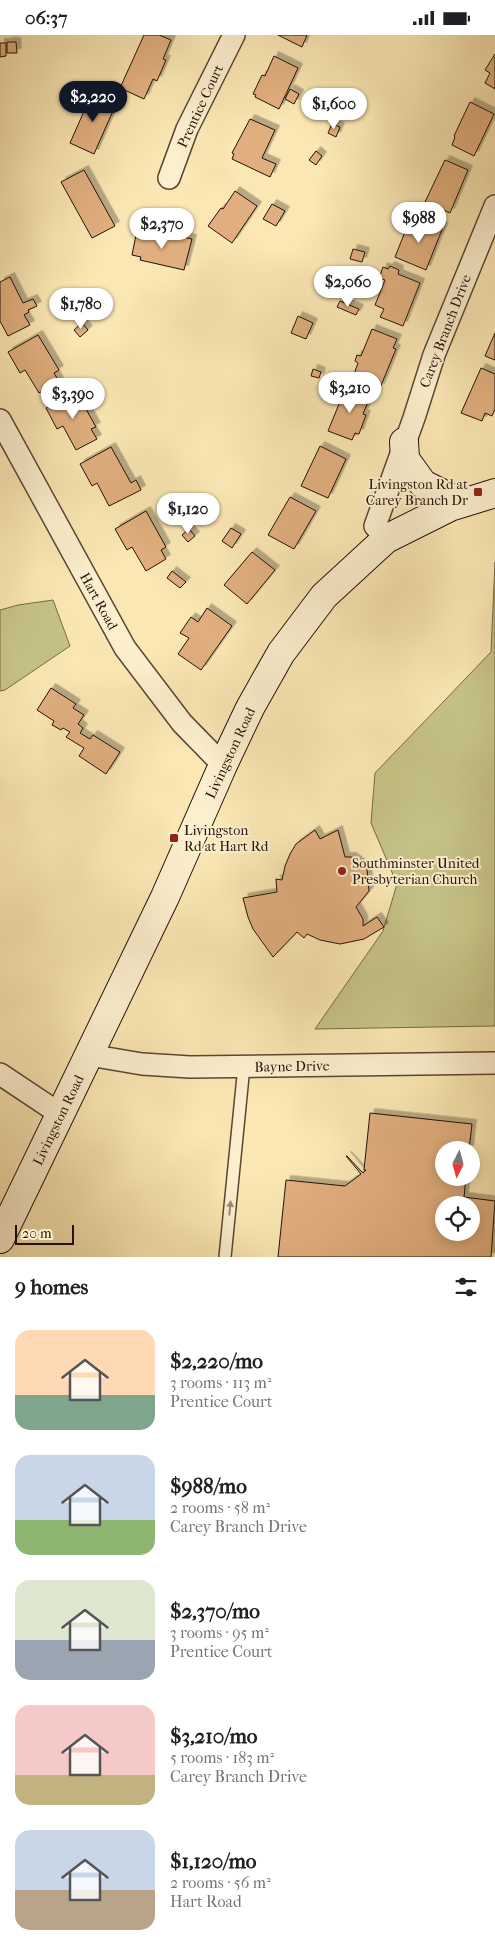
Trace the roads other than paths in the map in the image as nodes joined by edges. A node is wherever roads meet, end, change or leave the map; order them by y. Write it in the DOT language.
graph roads {
  1 [pos="234,35"];
  2 [pos="169,178"];
  3 [pos="495,206"];
  4 [pos="0,420"];
  5 [pos="404,441"];
  6 [pos="495,493"];
  7 [pos="461,503"];
  8 [pos="386,539"];
  9 [pos="223,765"];
  10 [pos="89,1055"];
  11 [pos="495,1063"];
  12 [pos="244,1066"];
  13 [pos="0,1075"];
  14 [pos="60,1114"];
  15 [pos="0,1239"];
  16 [pos="225,1257"];
  1 -- 2 [label="street, Prentice Court"];
  3 -- 5 [label="street, Carey Branch Drive"];
  4 -- 9 [label="street, Hart Road"];
  5 -- 7 [label="main road"];
  5 -- 8 [label="street, Carey Branch Drive"];
  6 -- 7 [label="main road, Livingston Road"];
  7 -- 8 [label="main road, Livingston Road"];
  8 -- 9 [label="main road, Livingston Road"];
  9 -- 10 [label="main road, Livingston Road"];
  10 -- 12 [label="street, Bayne Drive"];
  10 -- 14 [label="main road, Livingston Road"];
  11 -- 12 [label="street, Bayne Drive"];
  16 -- 12 [label="lane, one-way"];
  13 -- 14 [label="street"];
  14 -- 15 [label="main road, Livingston Road"];
}
